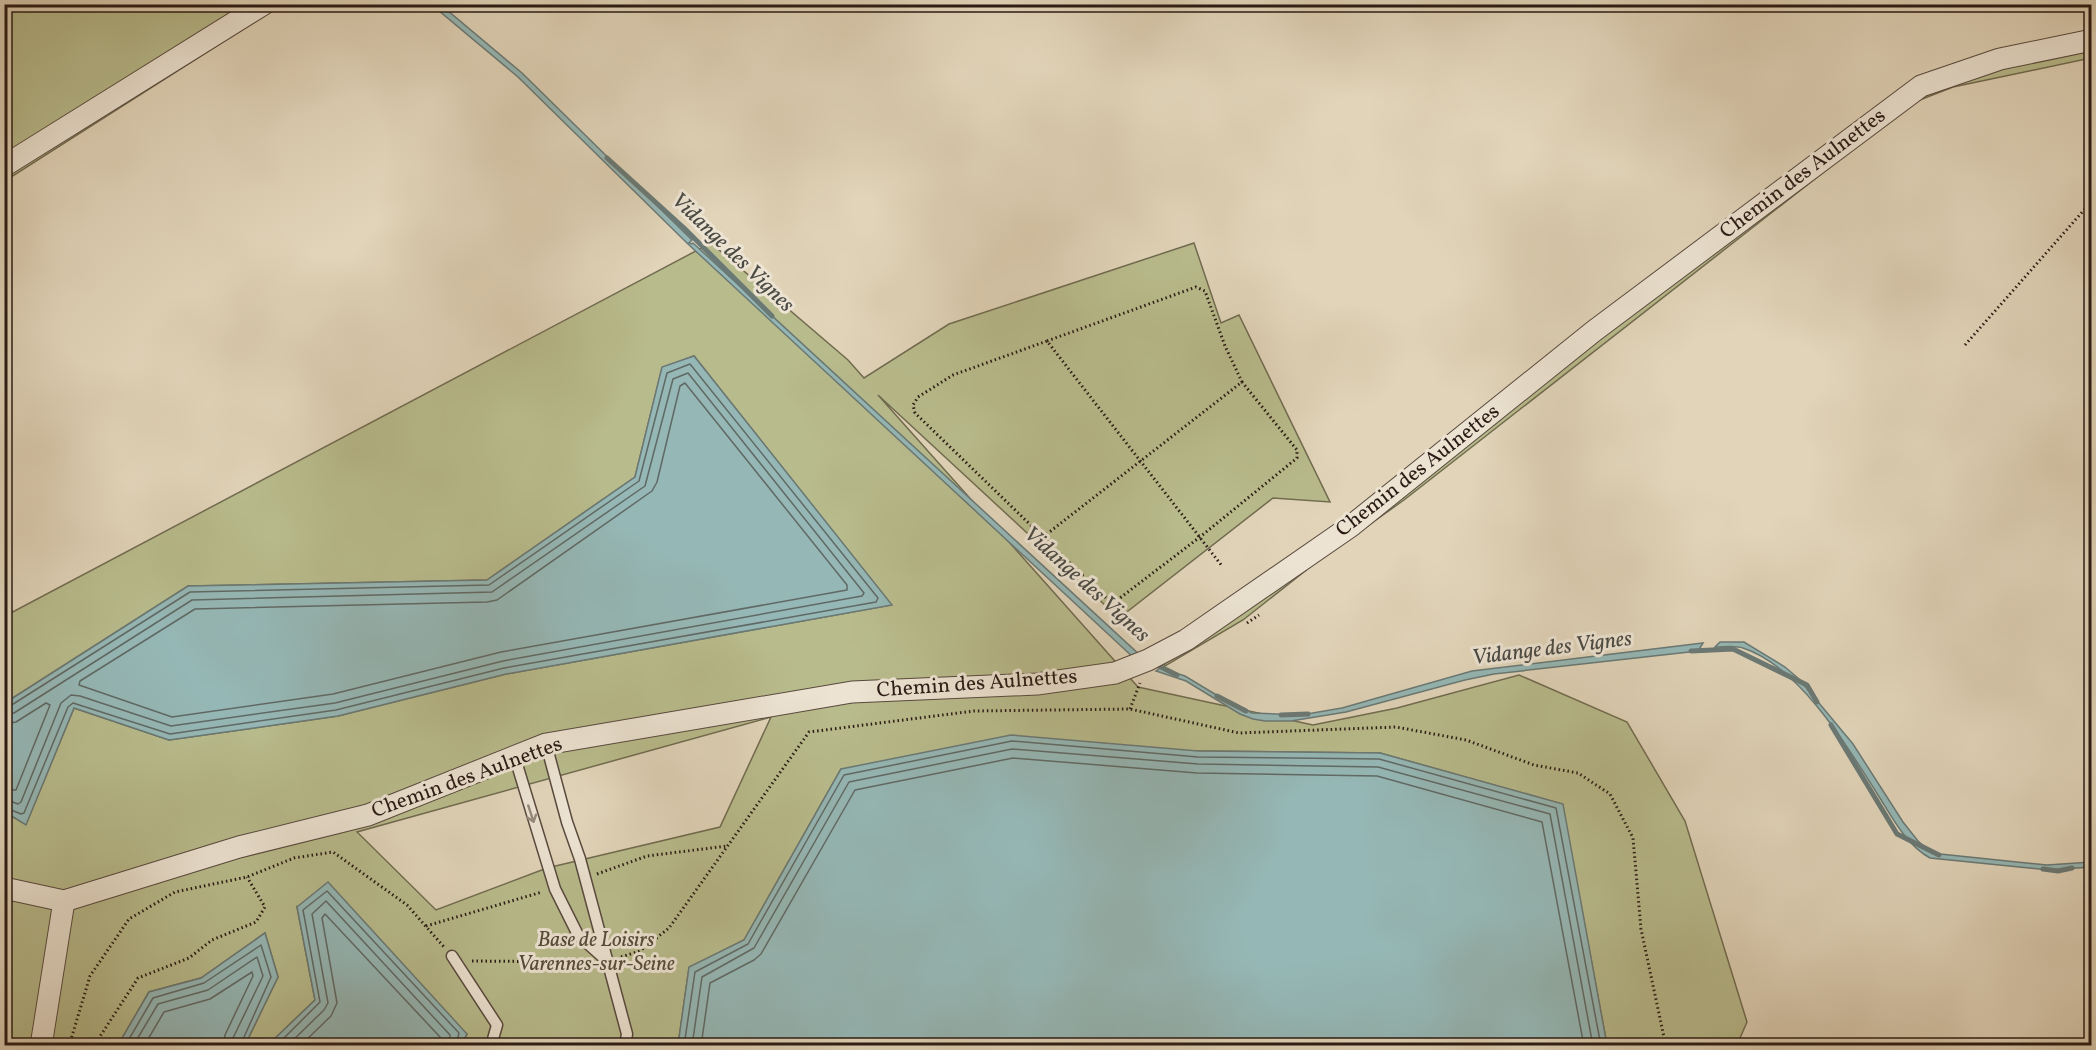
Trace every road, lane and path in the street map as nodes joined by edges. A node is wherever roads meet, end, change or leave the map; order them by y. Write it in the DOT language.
graph roads {
  1 [pos="264,4"];
  2 [pos="2091,40"];
  3 [pos="4,166"];
  4 [pos="2091,201"];
  5 [pos="1047,341"];
  6 [pos="1965,345"];
  7 [pos="1242,382"];
  8 [pos="1141,461"];
  9 [pos="1043,537"];
  10 [pos="1200,537"];
  11 [pos="1222,566"];
  12 [pos="1260,614"];
  13 [pos="1242,626"];
  14 [pos="546,744"];
  15 [pos="515,758"];
  16 [pos="727,846"];
  17 [pos="248,877"];
  18 [pos="585,878"];
  19 [pos="4,888"];
  20 [pos="555,889"];
  21 [pos="64,901"];
  22 [pos="426,926"];
  23 [pos="452,956"];
  24 [pos="608,962"];
  25 [pos="42,1046"];
  26 [pos="69,1046"];
  27 [pos="92,1046"];
  28 [pos="491,1046"];
  29 [pos="625,1046"];
  30 [pos="1664,1046"];
  1 -- 3 [label="street"];
  2 -- 14 [label="street, Chemin des Aulnettes"];
  4 -- 6 [label="path"];
  5 -- 7 [label="path"];
  5 -- 8 [label="path"];
  5 -- 9 [label="path"];
  7 -- 8 [label="path"];
  7 -- 10 [label="path"];
  8 -- 9 [label="path"];
  8 -- 10 [label="path"];
  9 -- 10 [label="path"];
  10 -- 11 [label="path"];
  12 -- 13 [label="path"];
  14 -- 15 [label="street, Chemin des Aulnettes"];
  14 -- 18 [label="lane"];
  15 -- 20 [label="lane, one-way"];
  15 -- 21 [label="street, Chemin des Aulnettes"];
  16 -- 18 [label="path"];
  16 -- 24 [label="path"];
  16 -- 30 [label="path"];
  17 -- 22 [label="path"];
  17 -- 26 [label="path"];
  17 -- 27 [label="path"];
  18 -- 24 [label="lane"];
  19 -- 21 [label="street, Chemin des Aulnettes"];
  20 -- 22 [label="path"];
  20 -- 24 [label="lane"];
  21 -- 25 [label="street"];
  22 -- 23 [label="path"];
  23 -- 24 [label="path"];
  23 -- 28 [label="lane"];
  24 -- 29 [label="lane"];
}
